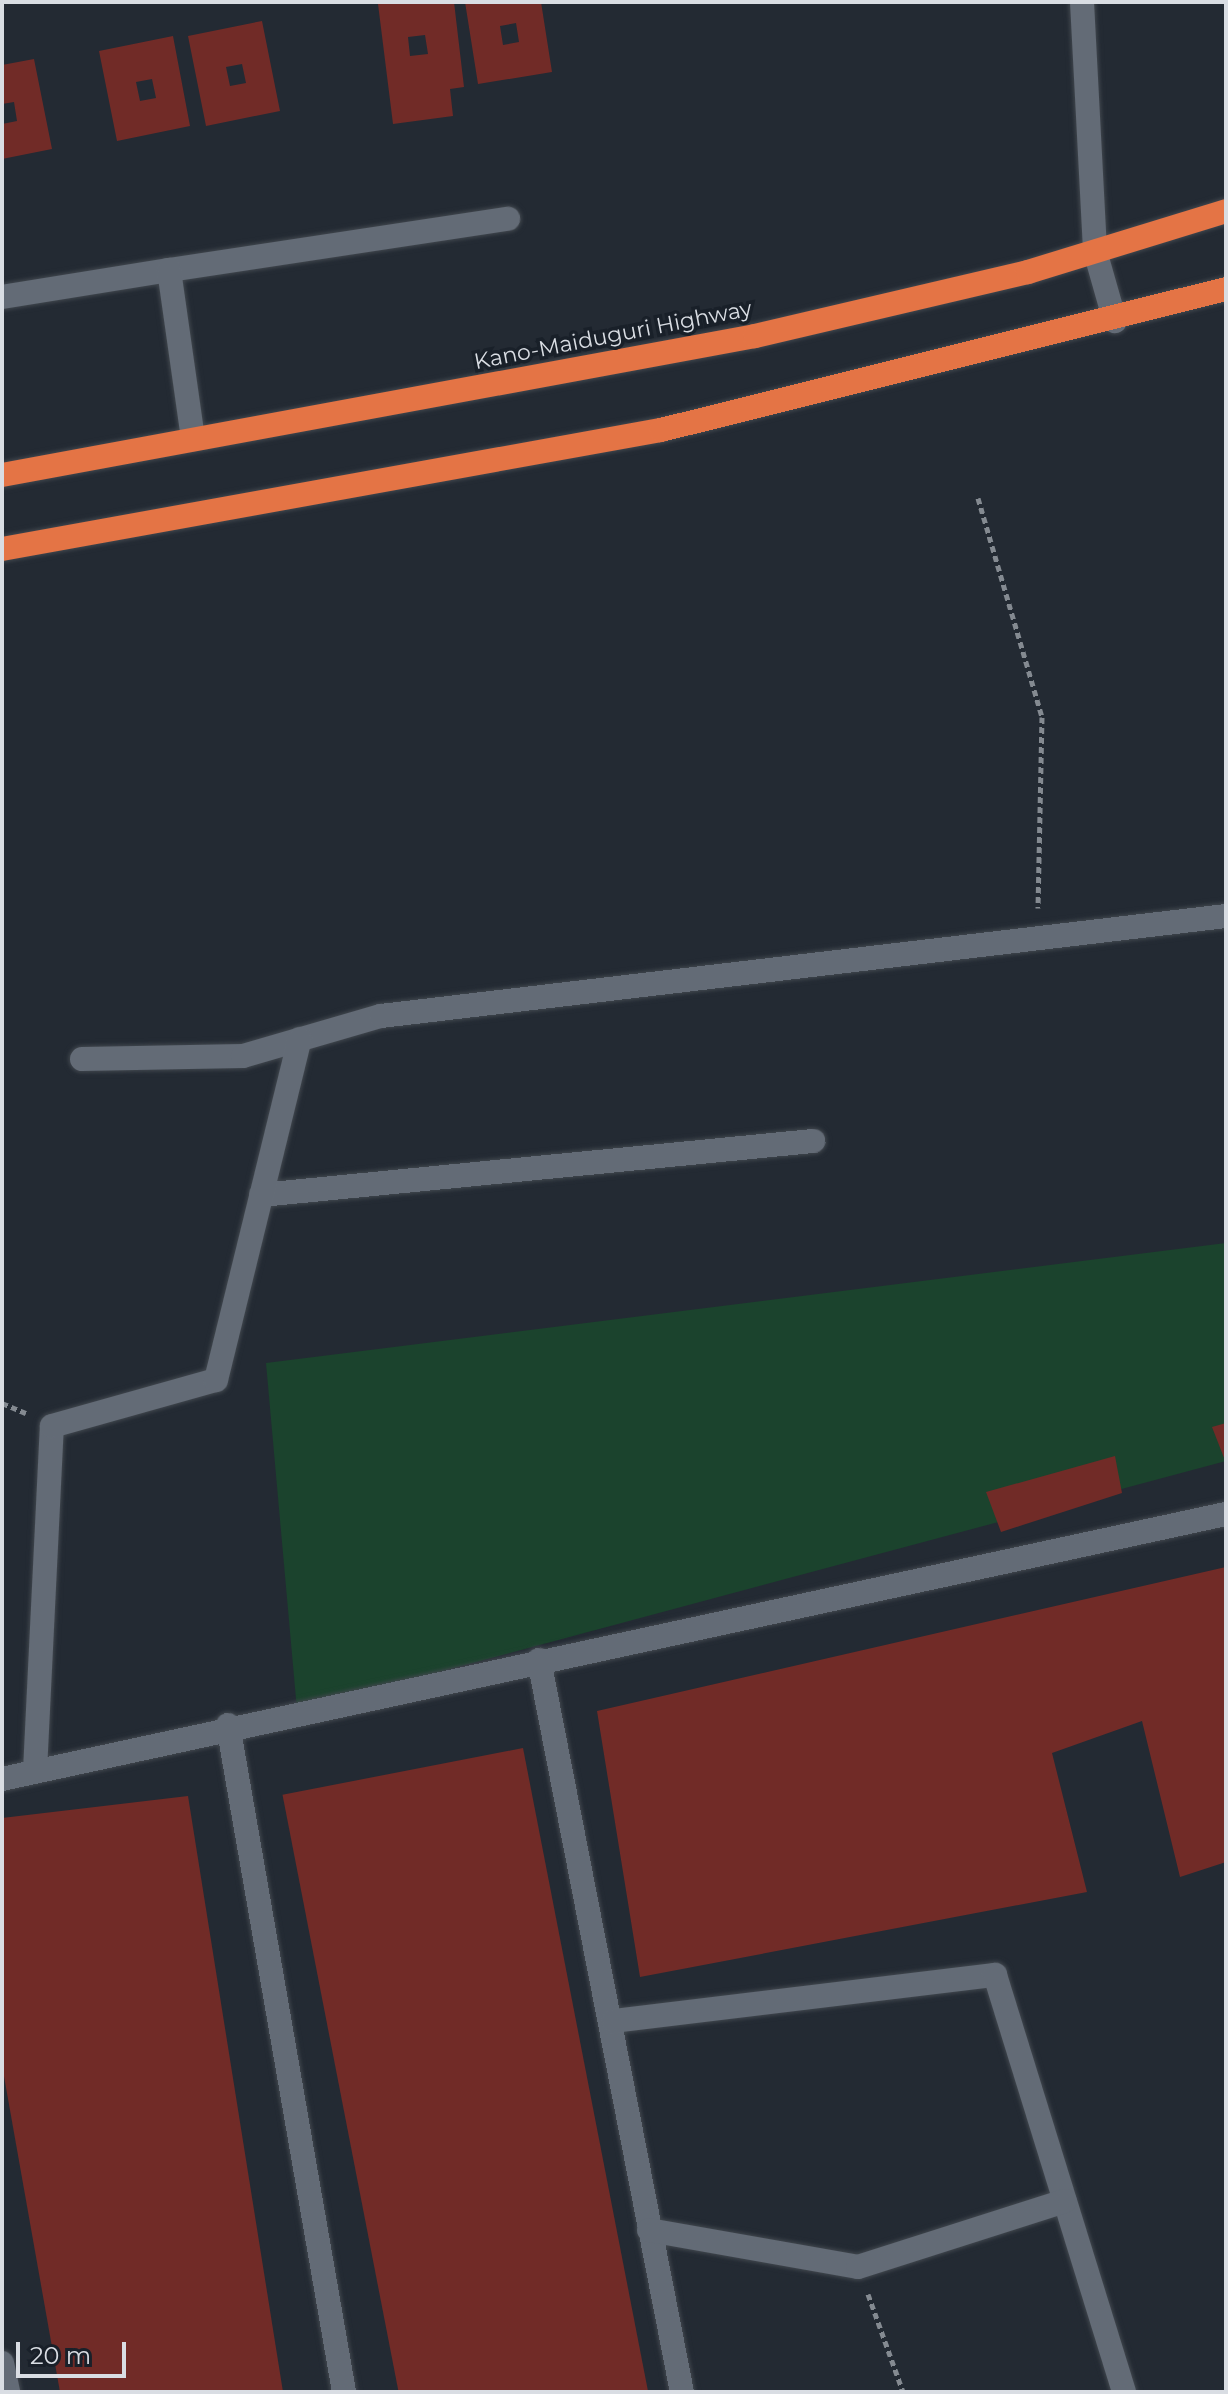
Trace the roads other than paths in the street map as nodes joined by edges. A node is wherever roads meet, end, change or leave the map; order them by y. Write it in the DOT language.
graph roads {
  1 [pos="1082,2"];
  2 [pos="1226,211"];
  3 [pos="508,219"];
  4 [pos="1095,251"];
  5 [pos="169,270"];
  6 [pos="1226,289"];
  7 [pos="2,297"];
  8 [pos="1115,321"];
  9 [pos="193,439"];
  10 [pos="2,475"];
  11 [pos="2,549"];
  12 [pos="1226,916"];
  13 [pos="300,1039"];
  14 [pos="82,1059"];
  15 [pos="813,1141"];
  16 [pos="261,1195"];
  17 [pos="1226,1514"];
  18 [pos="539,1660"];
  19 [pos="228,1725"];
  20 [pos="35,1771"];
  21 [pos="2,1779"];
  22 [pos="614,2021"];
  23 [pos="1065,2201"];
  24 [pos="649,2230"];
  25 [pos="2,2363"];
  26 [pos="8,2392"];
  27 [pos="344,2392"];
  28 [pos="682,2392"];
  29 [pos="1124,2392"];
  1 -- 4 [label="street"];
  2 -- 4 [label="highway, Kano-Maiduguri Highway"];
  3 -- 5 [label="street"];
  4 -- 8 [label="street"];
  4 -- 9 [label="highway, Kano-Maiduguri Highway"];
  5 -- 7 [label="street"];
  5 -- 9 [label="street"];
  6 -- 8 [label="highway"];
  8 -- 11 [label="highway"];
  9 -- 10 [label="highway, Kano-Maiduguri Highway"];
  12 -- 13 [label="street"];
  13 -- 14 [label="street"];
  13 -- 16 [label="street"];
  15 -- 16 [label="street"];
  16 -- 20 [label="street"];
  17 -- 18 [label="street"];
  18 -- 19 [label="street"];
  18 -- 22 [label="street"];
  19 -- 20 [label="street"];
  19 -- 27 [label="street"];
  20 -- 21 [label="street"];
  22 -- 23 [label="street"];
  22 -- 24 [label="street"];
  23 -- 24 [label="street"];
  23 -- 29 [label="street"];
  24 -- 28 [label="street"];
  25 -- 26 [label="street"];
}
